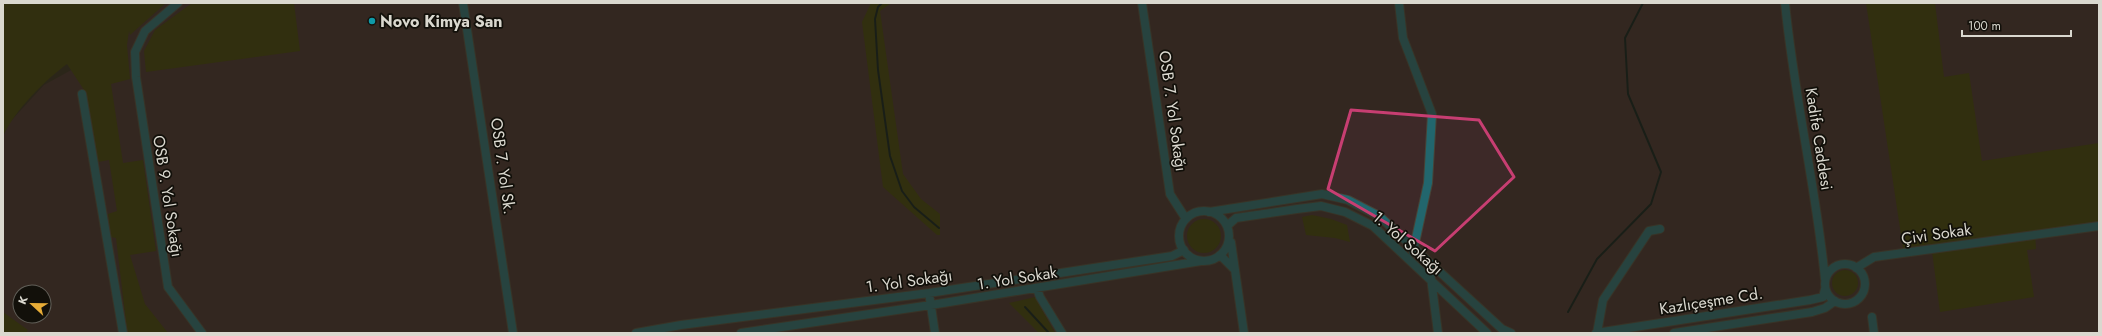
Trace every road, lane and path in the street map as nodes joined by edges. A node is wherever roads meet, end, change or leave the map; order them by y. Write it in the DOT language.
graph roads {
  1 [pos="178,3"];
  2 [pos="463,3"];
  3 [pos="1142,3"];
  4 [pos="1399,3"];
  5 [pos="1786,3"];
  6 [pos="82,94"];
  7 [pos="1209,212"];
  8 [pos="1186,219"];
  9 [pos="1227,226"];
  10 [pos="2099,226"];
  11 [pos="1660,229"];
  12 [pos="1229,241"];
  13 [pos="1414,248"];
  14 [pos="1184,250"];
  15 [pos="1220,256"];
  16 [pos="1410,260"];
  17 [pos="1201,261"];
  18 [pos="1433,266"];
  19 [pos="1856,268"];
  20 [pos="1235,270"];
  21 [pos="1825,279"];
  22 [pos="1430,280"];
  23 [pos="1037,289"];
  24 [pos="1825,289"];
  25 [pos="929,293"];
  26 [pos="1835,302"];
  27 [pos="931,305"];
  28 [pos="1872,317"];
  29 [pos="123,333"];
  30 [pos="202,333"];
  31 [pos="513,333"];
  32 [pos="636,333"];
  33 [pos="741,333"];
  34 [pos="935,333"];
  35 [pos="1062,333"];
  36 [pos="1244,333"];
  37 [pos="1438,333"];
  38 [pos="1486,333"];
  39 [pos="1511,333"];
  40 [pos="1596,333"];
  41 [pos="1674,333"];
  42 [pos="1874,333"];
  1 -- 30 [label="street, OSB 9. Yol Sokağı"];
  2 -- 31 [label="street, OSB 7. Yol Sk."];
  3 -- 8 [label="street, OSB 7. Yol Sokağı"];
  4 -- 13 [label="street"];
  5 -- 21 [label="street, Kadife Caddesi"];
  6 -- 29 [label="street"];
  7 -- 8 [label="street"];
  7 -- 9 [label="street"];
  7 -- 13 [label="street"];
  8 -- 14 [label="street"];
  9 -- 12 [label="street"];
  9 -- 16 [label="street, 1. Yol Sokağı"];
  10 -- 19 [label="street, Çivi Sokak"];
  11 -- 40 [label="street"];
  12 -- 15 [label="street"];
  12 -- 20 [label="street"];
  13 -- 16 [label="street"];
  13 -- 18 [label="street"];
  14 -- 17 [label="street"];
  14 -- 25 [label="street, 1. Yol Sokağı"];
  15 -- 17 [label="street"];
  15 -- 20 [label="street"];
  16 -- 22 [label="street, 1. Yol Sokağı"];
  17 -- 23 [label="street, 1. Yol Sokak"];
  18 -- 22 [label="street"];
  18 -- 39 [label="street"];
  19 -- 21 [label="street"];
  19 -- 26 [label="street"];
  20 -- 36 [label="street"];
  21 -- 24 [label="street"];
  22 -- 37 [label="street"];
  22 -- 38 [label="street, 1. Yol Sokağı"];
  23 -- 27 [label="street, 1. Yol Sokak"];
  23 -- 35 [label="street"];
  24 -- 26 [label="street"];
  24 -- 40 [label="street, Kazlıçeşme Cd."];
  25 -- 27 [label="street"];
  25 -- 32 [label="street, 1. Yol Sokağı"];
  26 -- 41 [label="street"];
  27 -- 33 [label="street, 1. Yol Sokak"];
  27 -- 34 [label="street"];
  28 -- 42 [label="street"];
}
